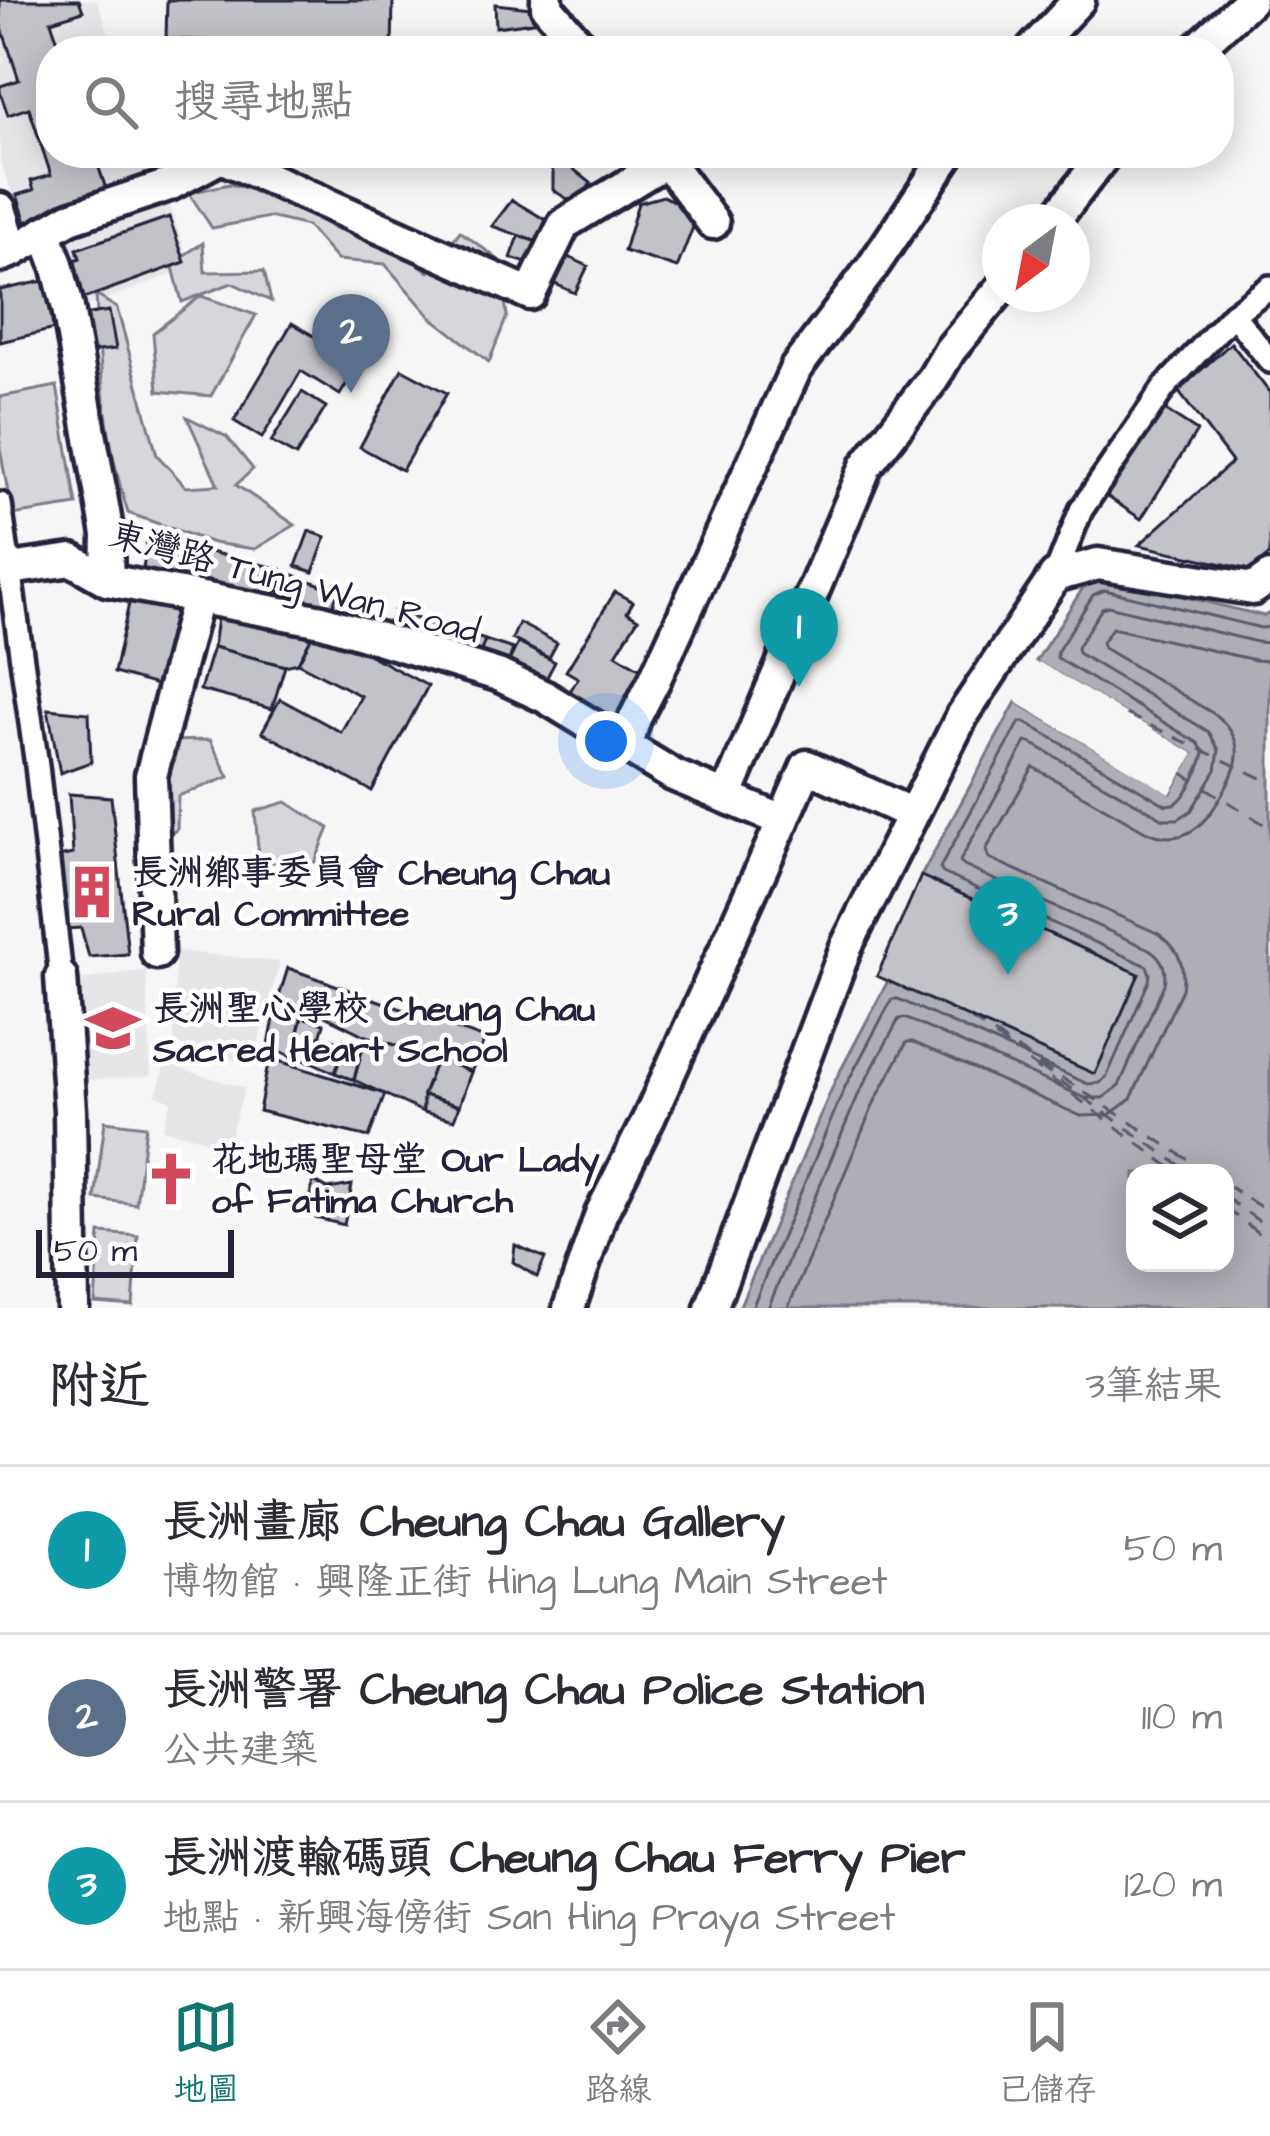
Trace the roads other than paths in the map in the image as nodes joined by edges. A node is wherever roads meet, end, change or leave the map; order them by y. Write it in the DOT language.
graph roads {
  1 [pos="547,0"];
  2 [pos="1079,0"];
  3 [pos="1250,0"];
  4 [pos="572,36"];
  5 [pos="1045,36"];
  6 [pos="1211,36"];
  7 [pos="200,168"];
  8 [pos="245,168"];
  9 [pos="648,168"];
  10 [pos="672,168"];
  11 [pos="940,168"];
  12 [pos="1094,168"];
  13 [pos="1067,204"];
  14 [pos="0,209"];
  15 [pos="713,223"];
  16 [pos="45,232"];
  17 [pos="7,254"];
  18 [pos="1270,287"];
  19 [pos="982,312"];
  20 [pos="1233,314"];
  21 [pos="1270,361"];
  22 [pos="0,504"];
  23 [pos="10,569"];
  24 [pos="1055,576"];
  25 [pos="1270,577"];
  26 [pos="107,580"];
  27 [pos="196,598"];
  28 [pos="626,746"];
  29 [pos="727,795"];
  30 [pos="913,814"];
  31 [pos="783,821"];
  32 [pos="158,953"];
  33 [pos="61,976"];
  34 [pos="73,1308"];
  35 [pos="569,1308"];
  36 [pos="711,1308"];
  1 -- 4 [label="street"];
  2 -- 5 [label="street"];
  3 -- 6 [label="street"];
  7 -- 16 [label="street"];
  8 -- 9 [label="street"];
  10 -- 15 [label="street"];
  11 -- 28 [label="street"];
  12 -- 13 [label="street"];
  14 -- 17 [label="street"];
  16 -- 17 [label="street"];
  16 -- 26 [label="street"];
  18 -- 20 [label="street"];
  19 -- 29 [label="street"];
  20 -- 21 [label="street"];
  20 -- 24 [label="street"];
  22 -- 23 [label="street"];
  23 -- 26 [label="street, 東灣路 Tung Wan Road"];
  23 -- 33 [label="street"];
  24 -- 25 [label="street"];
  24 -- 30 [label="street"];
  26 -- 27 [label="street, 東灣路 Tung Wan Road"];
  27 -- 28 [label="street, 東灣路 Tung Wan Road"];
  27 -- 32 [label="street"];
  28 -- 29 [label="street, 東灣路 Tung Wan Road"];
  29 -- 31 [label="street, 東灣路 Tung Wan Road"];
  30 -- 31 [label="street"];
  30 -- 36 [label="street"];
  31 -- 35 [label="street"];
  33 -- 34 [label="street"];
}
